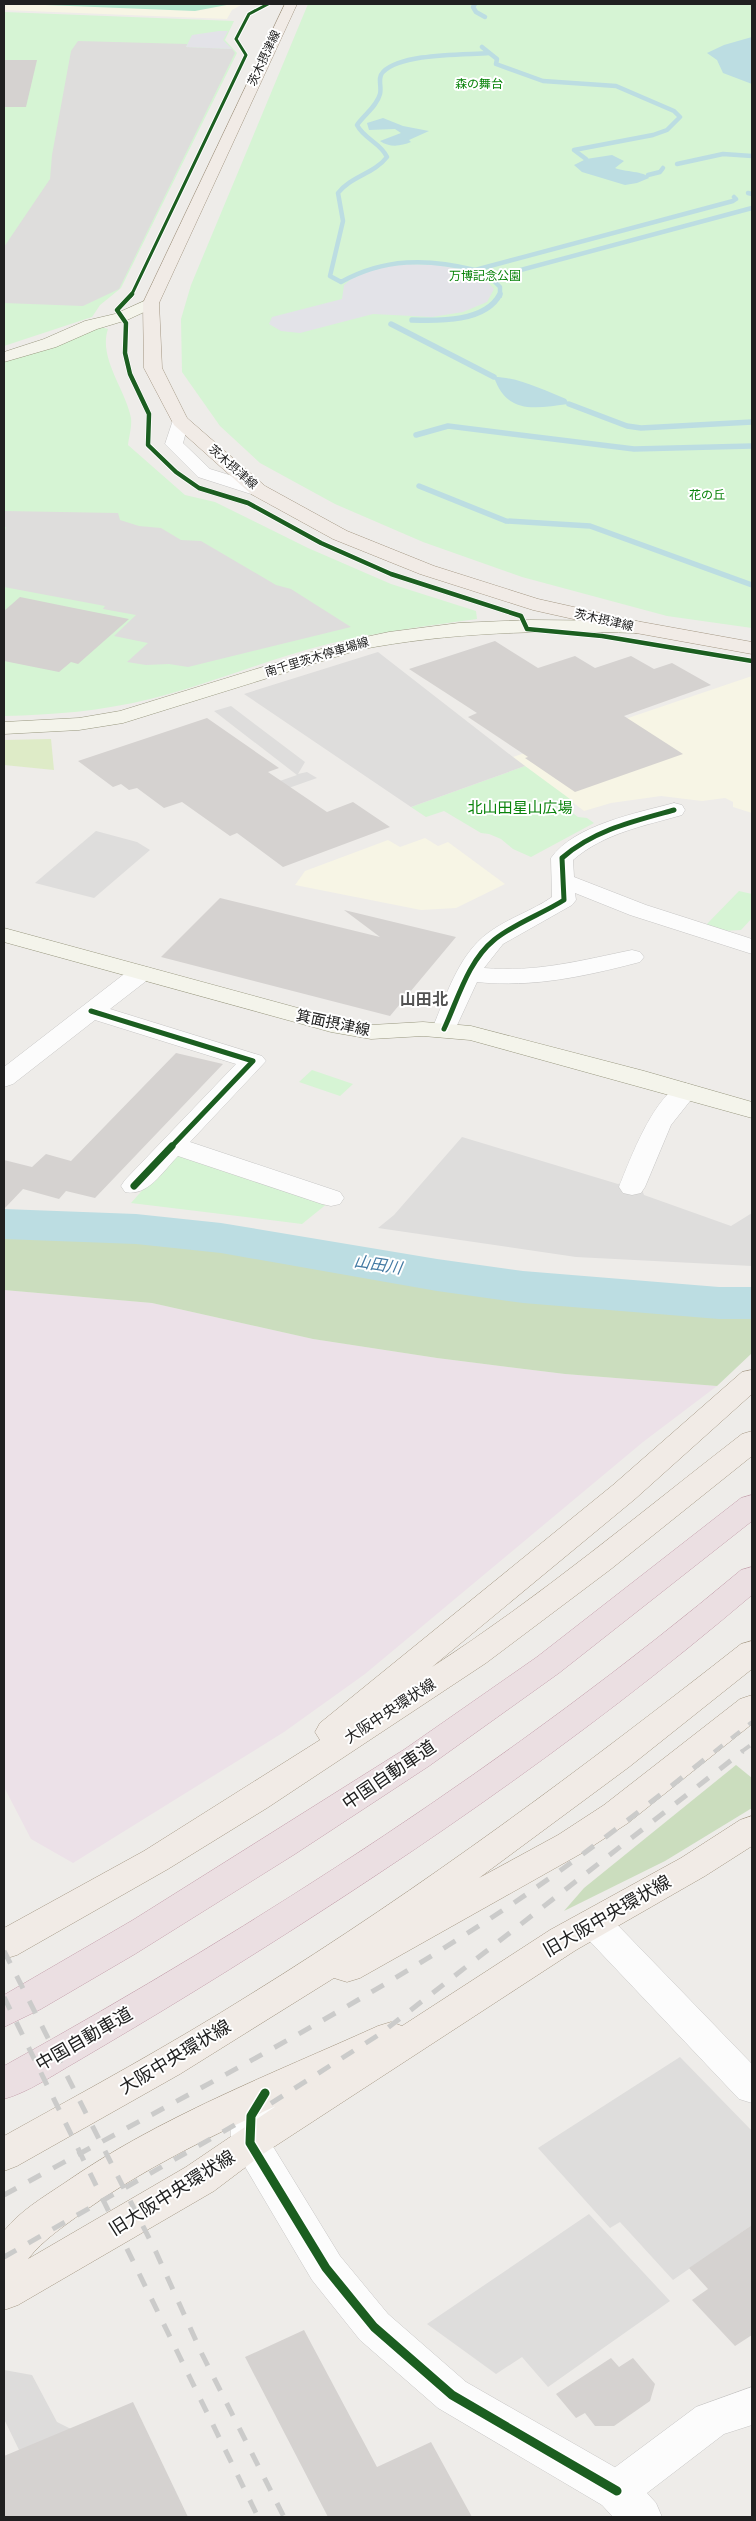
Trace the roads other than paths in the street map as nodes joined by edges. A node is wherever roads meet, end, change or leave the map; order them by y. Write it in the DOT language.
graph roads {
  1 [pos="291,4"];
  2 [pos="151,303"];
  3 [pos="4,357"];
  4 [pos="180,421"];
  5 [pos="258,490"];
  6 [pos="636,628"];
  7 [pos="752,648"];
  8 [pos="4,728"];
  9 [pos="674,810"];
  10 [pos="565,881"];
  11 [pos="4,935"];
  12 [pos="752,947"];
  13 [pos="632,957"];
  14 [pos="141,973"];
  15 [pos="470,974"];
  16 [pos="91,1012"];
  17 [pos="444,1029"];
  18 [pos="4,1079"];
  19 [pos="685,1091"];
  20 [pos="752,1110"];
  21 [pos="172,1145"];
  22 [pos="134,1186"];
  23 [pos="632,1187"];
  24 [pos="332,1198"];
  25 [pos="752,1379"];
  26 [pos="752,1441"];
  27 [pos="752,1505"];
  28 [pos="752,1578"];
  29 [pos="752,1652"];
  30 [pos="752,1707"];
  31 [pos="255,1799"];
  32 [pos="752,1829"];
  33 [pos="594,1923"];
  34 [pos="4,1945"];
  35 [pos="463,2005"];
  36 [pos="4,2012"];
  37 [pos="190,2050"];
  38 [pos="4,2084"];
  39 [pos="752,2088"];
  40 [pos="265,2093"];
  41 [pos="250,2143"];
  42 [pos="4,2155"];
  43 [pos="4,2258"];
  44 [pos="4,2293"];
  45 [pos="752,2406"];
  46 [pos="629,2504"];
  1 -- 2 [label="main road, 茨木摂津線"];
  2 -- 3 [label="main road"];
  2 -- 4 [label="main road, 茨木摂津線"];
  4 -- 5 [label="street"];
  5 -- 6 [label="main road, 茨木摂津線"];
  6 -- 7 [label="main road, 茨木摂津線"];
  6 -- 8 [label="main road, 南千里茨木停車場線"];
  9 -- 10 [label="street"];
  10 -- 12 [label="street"];
  10 -- 15 [label="street"];
  11 -- 14 [label="main road, 箕面摂津線"];
  13 -- 15 [label="street"];
  14 -- 16 [label="street"];
  14 -- 17 [label="main road, 箕面摂津線"];
  15 -- 17 [label="street"];
  16 -- 18 [label="street"];
  16 -- 21 [label="street"];
  17 -- 19 [label="main road, 箕面摂津線"];
  19 -- 20 [label="main road, 箕面摂津線"];
  19 -- 23 [label="street"];
  21 -- 22 [label="street"];
  21 -- 24 [label="street"];
  25 -- 31 [label="main road"];
  26 -- 31 [label="main road, 大阪中央環状線"];
  27 -- 36 [label="highway, 中国自動車道"];
  28 -- 38 [label="highway, 中国自動車道"];
  29 -- 37 [label="main road, 大阪中央環状線"];
  30 -- 37 [label="main road"];
  31 -- 34 [label="main road, 大阪中央環状線"];
  32 -- 33 [label="main road, 旧大阪中央環状線"];
  33 -- 35 [label="main road, 旧大阪中央環状線"];
  33 -- 39 [label="street"];
  35 -- 40 [label="main road, 旧大阪中央環状線"];
  35 -- 41 [label="main road, 旧大阪中央環状線"];
  37 -- 42 [label="main road, 大阪中央環状線"];
  40 -- 41 [label="street"];
  40 -- 43 [label="main road, 旧大阪中央環状線"];
  41 -- 44 [label="main road, 旧大阪中央環状線"];
  41 -- 46 [label="street"];
  45 -- 46 [label="street"];
}
